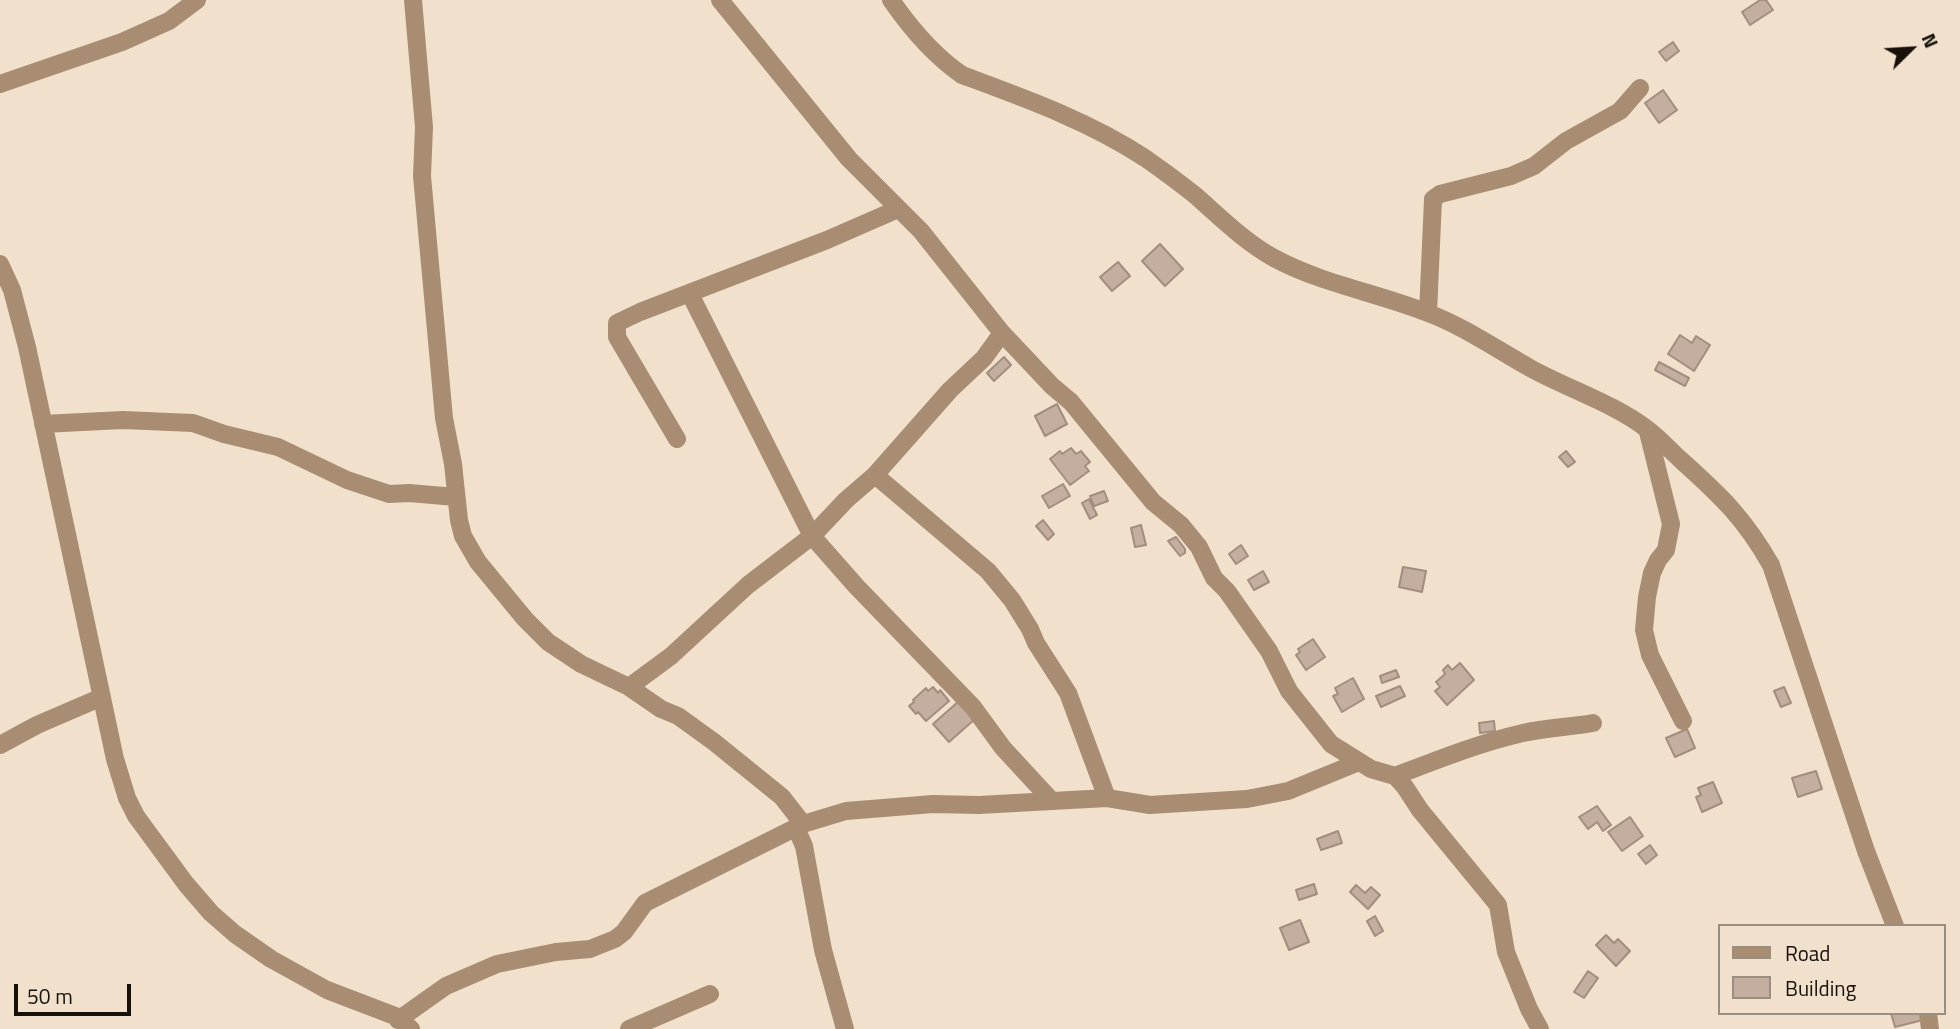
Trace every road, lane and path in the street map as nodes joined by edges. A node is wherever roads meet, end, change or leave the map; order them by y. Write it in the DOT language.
graph roads {
  1 [pos="197,0"];
  2 [pos="413,0"];
  3 [pos="720,0"];
  4 [pos="891,0"];
  5 [pos="0,84"];
  6 [pos="1640,88"];
  7 [pos="898,209"];
  8 [pos="0,264"];
  9 [pos="690,294"];
  10 [pos="1428,313"];
  11 [pos="1002,333"];
  12 [pos="43,424"];
  13 [pos="1647,429"];
  14 [pos="677,439"];
  15 [pos="875,475"];
  16 [pos="456,497"];
  17 [pos="812,536"];
  18 [pos="629,687"];
  19 [pos="102,697"];
  20 [pos="1683,721"];
  21 [pos="1593,723"];
  22 [pos="0,745"];
  23 [pos="1359,762"];
  24 [pos="1395,776"];
  25 [pos="1107,799"];
  26 [pos="1051,800"];
  27 [pos="800,826"];
  28 [pos="1894,924"];
  29 [pos="710,994"];
  30 [pos="1528,1009"];
  31 [pos="405,1024"];
  32 [pos="629,1029"];
  33 [pos="845,1029"];
  34 [pos="1525,1029"];
  35 [pos="1540,1029"];
  1 -- 5 [label="street"];
  2 -- 16 [label="street"];
  3 -- 7 [label="street"];
  4 -- 10 [label="street"];
  6 -- 10 [label="street"];
  7 -- 9 [label="street"];
  7 -- 11 [label="street"];
  8 -- 12 [label="street"];
  9 -- 14 [label="street"];
  9 -- 17 [label="street"];
  10 -- 13 [label="street"];
  11 -- 15 [label="street"];
  11 -- 23 [label="street"];
  12 -- 16 [label="street"];
  12 -- 19 [label="street"];
  13 -- 20 [label="street"];
  13 -- 28 [label="street"];
  15 -- 17 [label="street"];
  15 -- 25 [label="street"];
  16 -- 18 [label="street"];
  17 -- 18 [label="street"];
  17 -- 26 [label="street"];
  18 -- 27 [label="street"];
  19 -- 22 [label="street"];
  19 -- 31 [label="street"];
  21 -- 24 [label="street"];
  23 -- 24 [label="street"];
  23 -- 25 [label="street"];
  24 -- 30 [label="street"];
  25 -- 26 [label="street"];
  26 -- 27 [label="street"];
  27 -- 31 [label="street"];
  27 -- 33 [label="street"];
  29 -- 32 [label="street"];
  30 -- 34 [label="street"];
  30 -- 35 [label="street"];
}
